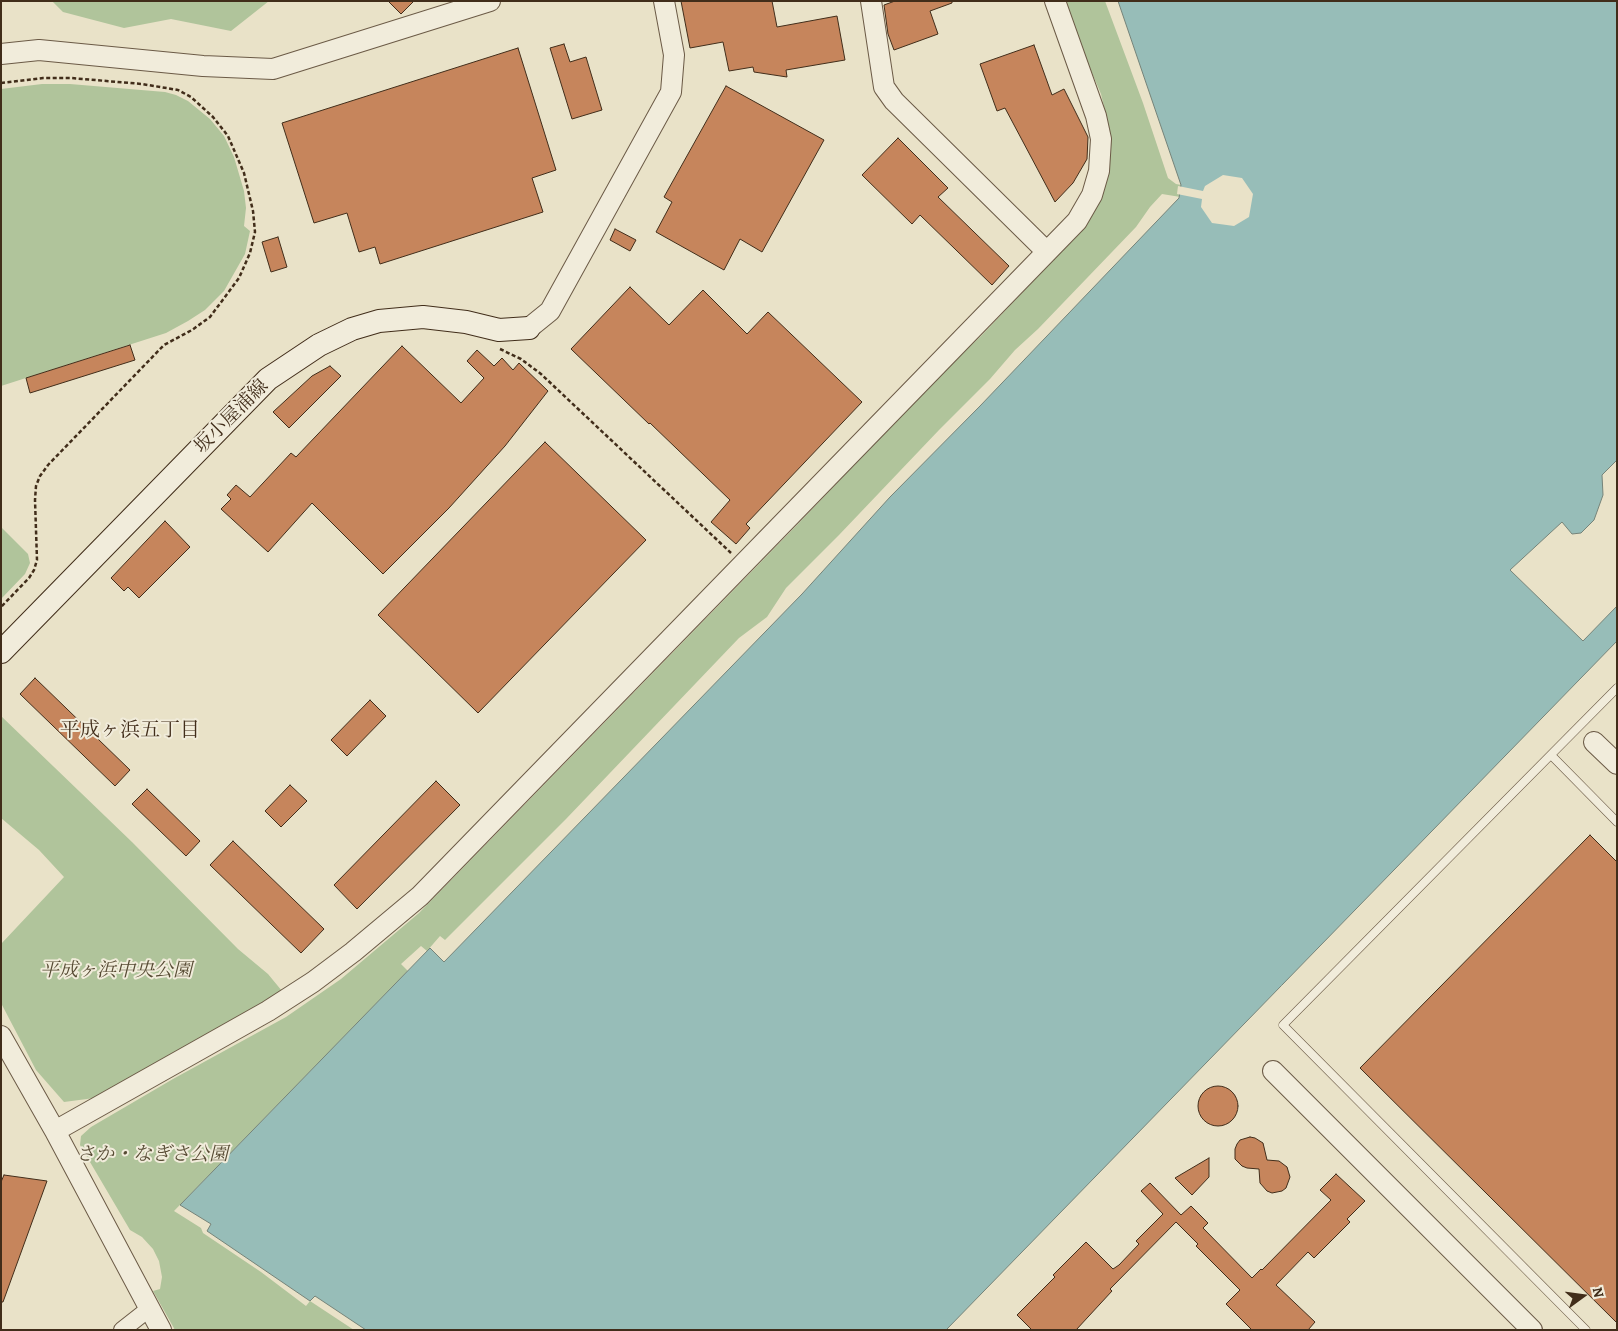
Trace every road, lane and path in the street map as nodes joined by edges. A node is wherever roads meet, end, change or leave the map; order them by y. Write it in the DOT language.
graph roads {
  1 [pos="490,1"];
  2 [pos="664,1"];
  3 [pos="871,1"];
  4 [pos="1054,1"];
  5 [pos="1,54"];
  6 [pos="1,84"];
  7 [pos="1047,252"];
  8 [pos="529,328"];
  9 [pos="492,346"];
  10 [pos="743,564"];
  11 [pos="1,607"];
  12 [pos="1,652"];
  13 [pos="1617,688"];
  14 [pos="1594,742"];
  15 [pos="1551,755"];
  16 [pos="1617,764"];
  17 [pos="1617,822"];
  18 [pos="1,1036"];
  19 [pos="1274,1072"];
  20 [pos="55,1131"];
  21 [pos="150,1308"];
  22 [pos="122,1330"];
  23 [pos="161,1330"];
  24 [pos="1532,1330"];
  25 [pos="1586,1330"];
  1 -- 5 [label="street"];
  2 -- 8 [label="street"];
  3 -- 7 [label="street"];
  4 -- 7 [label="street"];
  6 -- 11 [label="path"];
  7 -- 10 [label="street"];
  8 -- 12 [label="main road, 坂小屋浦線"];
  9 -- 10 [label="path"];
  10 -- 20 [label="street"];
  13 -- 15 [label="lane"];
  14 -- 16 [label="street"];
  15 -- 17 [label="lane"];
  15 -- 25 [label="lane"];
  18 -- 20 [label="street"];
  19 -- 24 [label="street"];
  20 -- 21 [label="street"];
  21 -- 22 [label="street"];
  21 -- 23 [label="street"];
}
